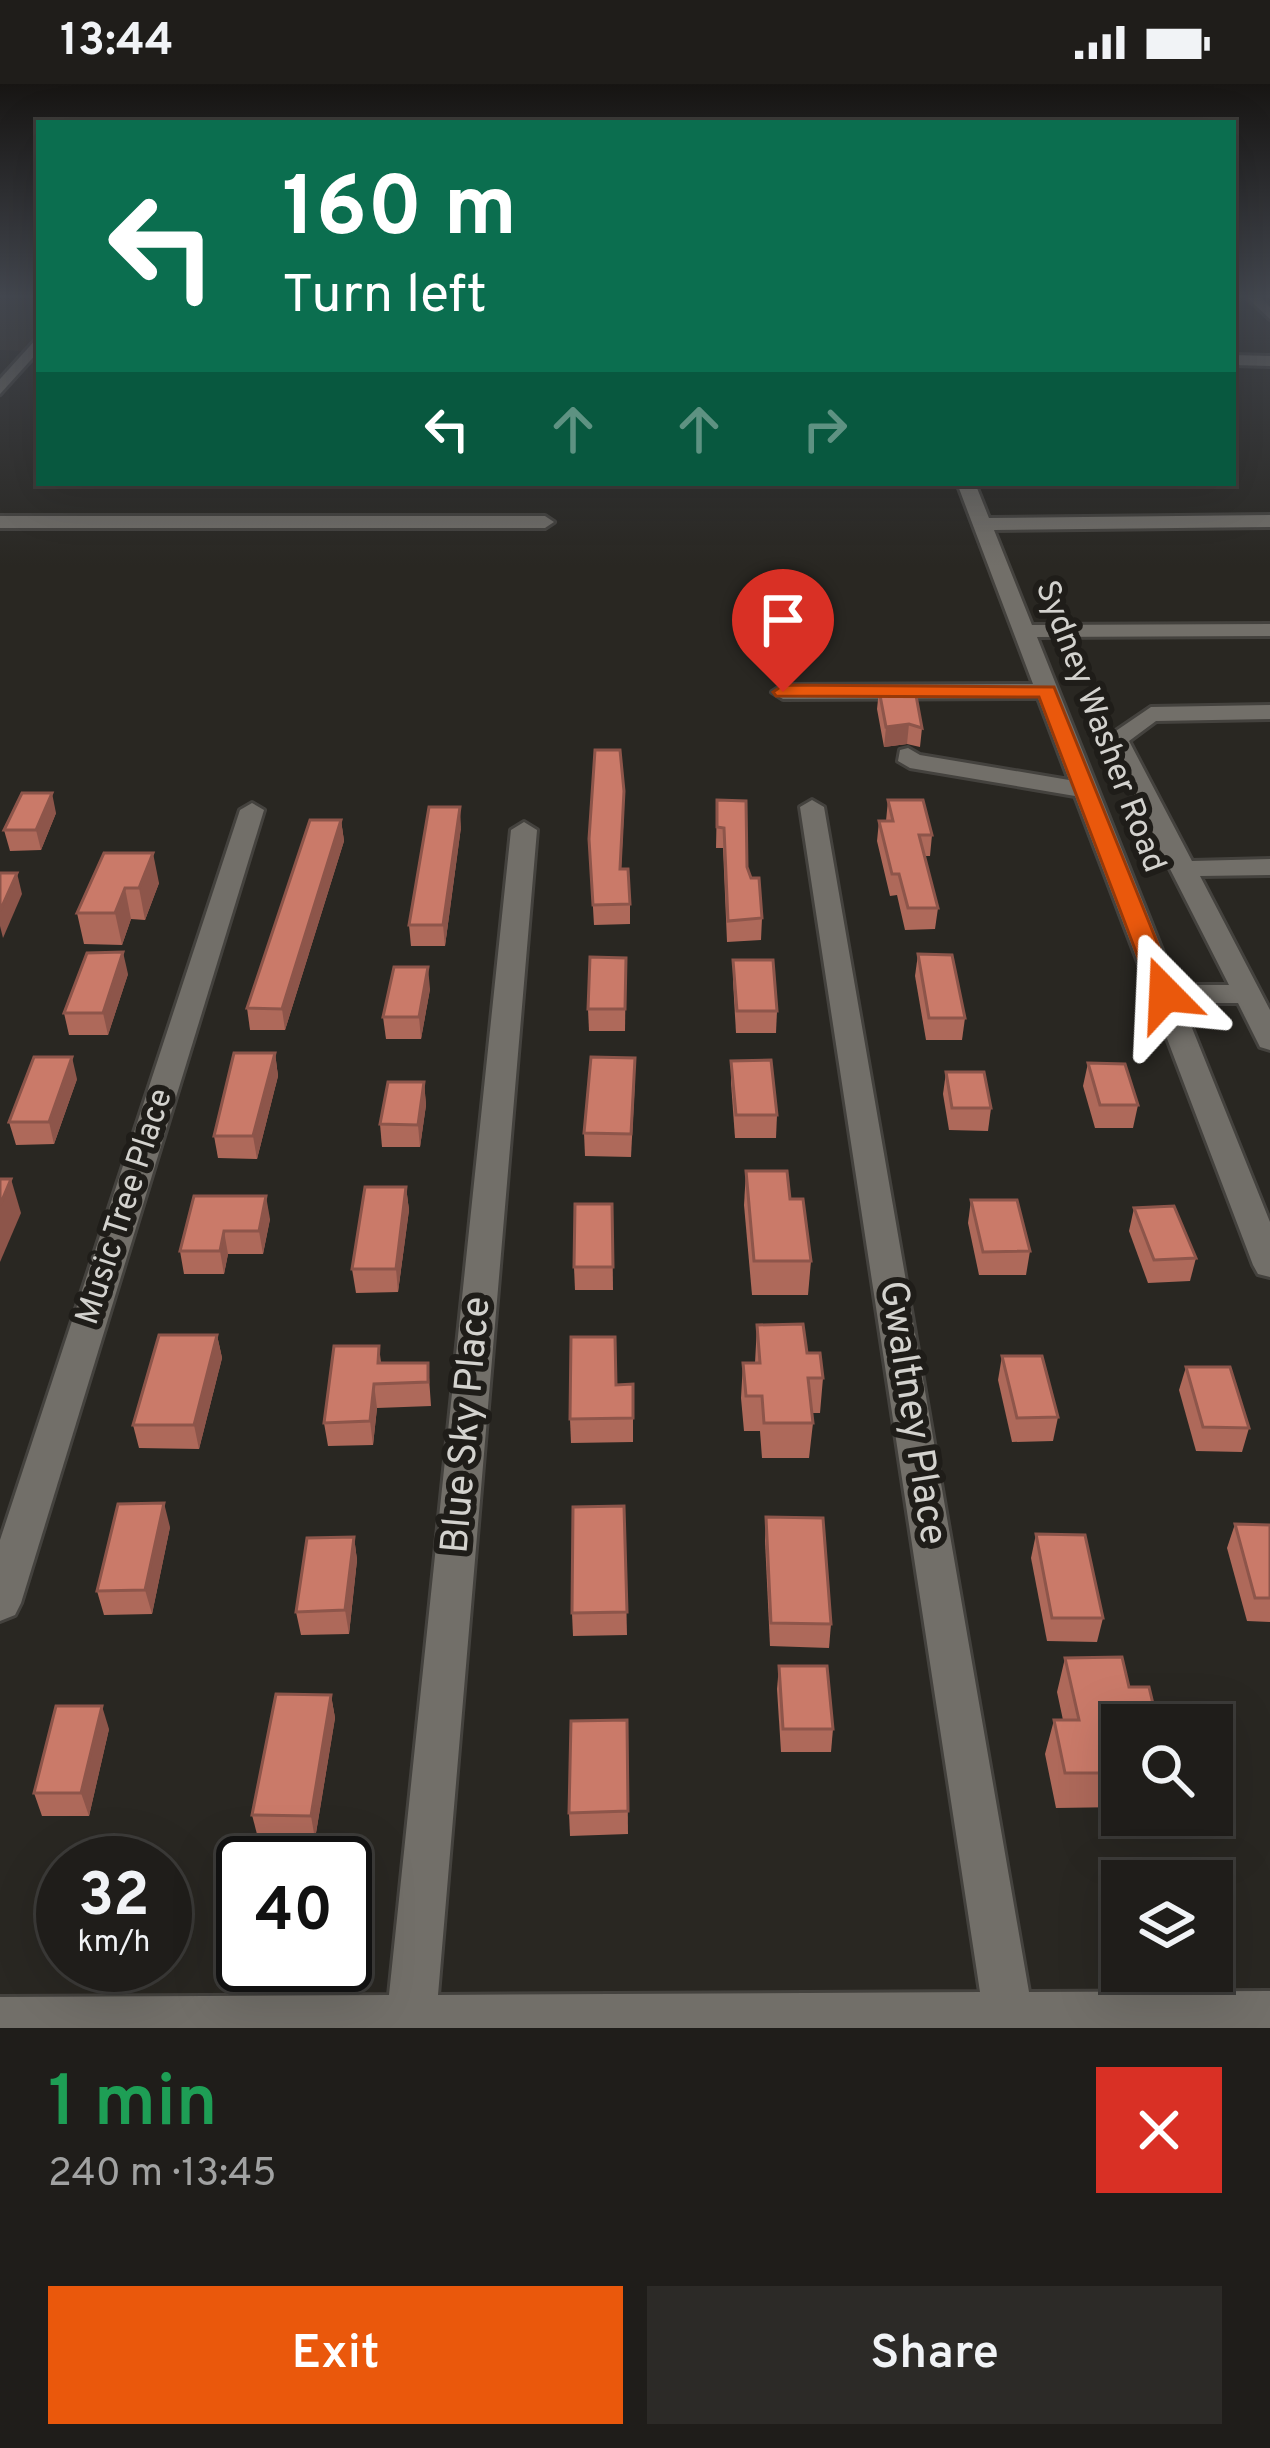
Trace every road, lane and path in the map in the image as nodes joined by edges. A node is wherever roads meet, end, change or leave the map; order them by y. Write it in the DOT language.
graph roads {
  1 [pos="967,486"];
  2 [pos="1270,521"];
  3 [pos="0,522"];
  4 [pos="545,522"];
  5 [pos="982,524"];
  6 [pos="1270,630"];
  7 [pos="1023,631"];
  8 [pos="1047,691"];
  9 [pos="783,692"];
  10 [pos="1270,712"];
  11 [pos="908,755"];
  12 [pos="1085,790"];
  13 [pos="812,807"];
  14 [pos="252,810"];
  15 [pos="524,830"];
  16 [pos="1270,867"];
  17 [pos="1183,869"];
  18 [pos="1165,994"];
  19 [pos="1248,994"];
  20 [pos="1270,1041"];
  21 [pos="1270,1264"];
  22 [pos="0,1604"];
  23 [pos="1270,2016"];
  24 [pos="1009,2019"];
  25 [pos="411,2021"];
  26 [pos="0,2022"];
  1 -- 5 [label="street, Sydney Washer Road"];
  2 -- 5 [label="street"];
  3 -- 4 [label="street"];
  5 -- 7 [label="street, Sydney Washer Road"];
  6 -- 7 [label="street"];
  7 -- 8 [label="street, Sydney Washer Road"];
  8 -- 9 [label="street"];
  8 -- 12 [label="street, Sydney Washer Road"];
  10 -- 17 [label="street"];
  11 -- 12 [label="street"];
  12 -- 18 [label="street, Sydney Washer Road"];
  13 -- 24 [label="street, Gwaltney Place"];
  14 -- 22 [label="street, Music Tree Place"];
  15 -- 25 [label="street, Blue Sky Place"];
  16 -- 17 [label="street"];
  17 -- 19 [label="street"];
  18 -- 19 [label="street"];
  18 -- 21 [label="street, Sydney Washer Road"];
  19 -- 20 [label="street"];
  23 -- 24 [label="street"];
  24 -- 25 [label="street"];
  25 -- 26 [label="street"];
}
